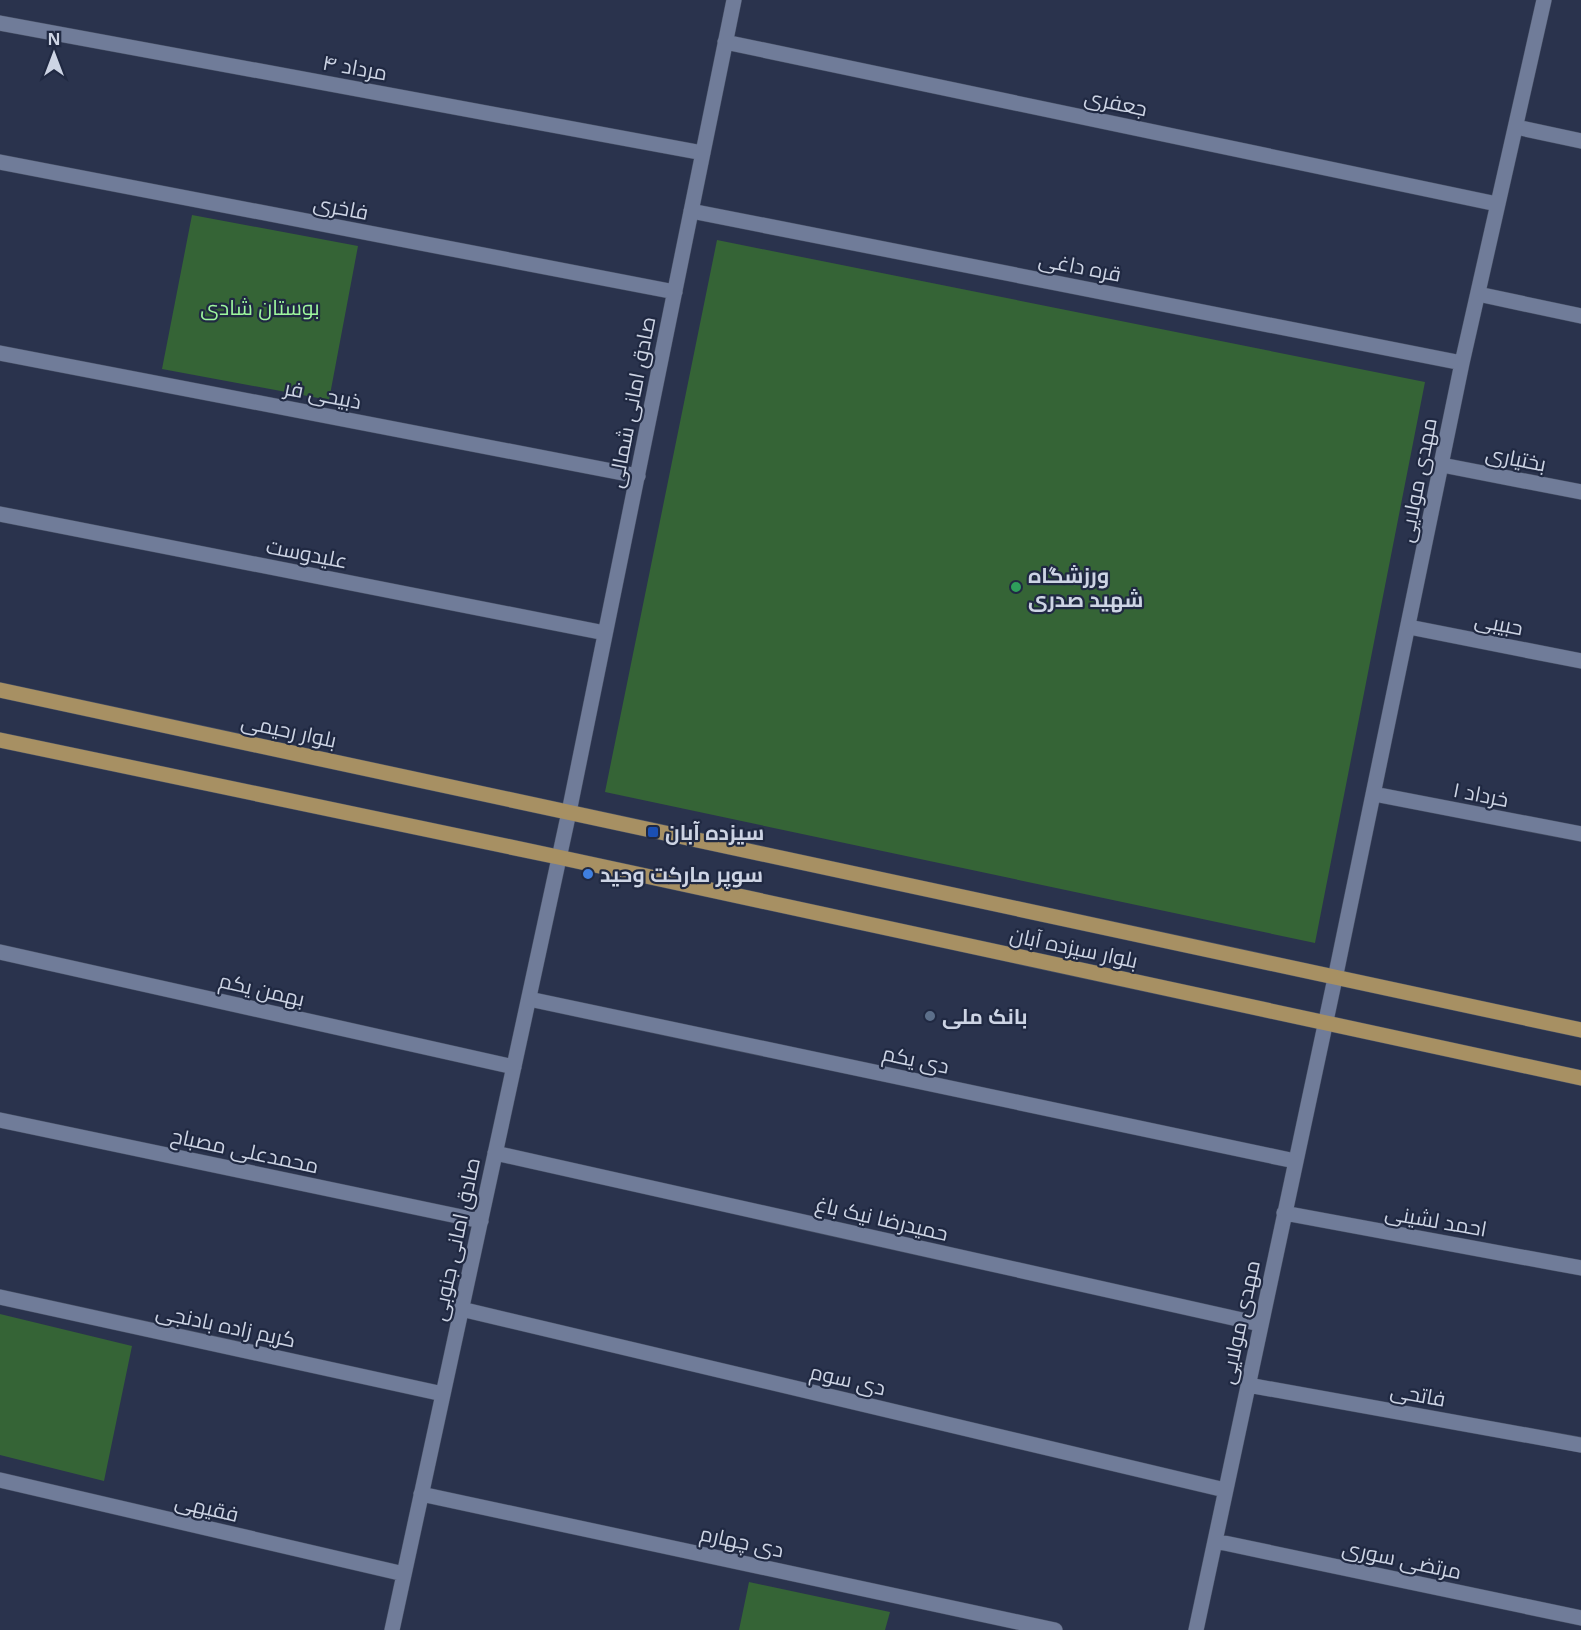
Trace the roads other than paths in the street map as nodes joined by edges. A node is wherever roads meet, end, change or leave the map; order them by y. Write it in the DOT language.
graph roads {
  1 [pos="734,0"];
  2 [pos="1544,0"];
  3 [pos="0,23"];
  4 [pos="725,42"];
  5 [pos="1516,127"];
  6 [pos="1581,141"];
  7 [pos="703,153"];
  8 [pos="0,162"];
  9 [pos="1497,204"];
  10 [pos="691,211"];
  11 [pos="675,292"];
  12 [pos="1478,294"];
  13 [pos="1581,316"];
  14 [pos="0,353"];
  15 [pos="1462,363"];
  16 [pos="1442,465"];
  17 [pos="638,476"];
  18 [pos="1581,492"];
  19 [pos="0,514"];
  20 [pos="1409,627"];
  21 [pos="605,633"];
  22 [pos="1581,662"];
  23 [pos="0,690"];
  24 [pos="0,740"];
  25 [pos="1374,794"];
  26 [pos="569,812"];
  27 [pos="1581,834"];
  28 [pos="558,857"];
  29 [pos="0,952"];
  30 [pos="1336,973"];
  31 [pos="529,999"];
  32 [pos="1325,1022"];
  33 [pos="1581,1030"];
  34 [pos="514,1067"];
  35 [pos="1581,1078"];
  36 [pos="0,1120"];
  37 [pos="495,1153"];
  38 [pos="1295,1161"];
  39 [pos="1284,1213"];
  40 [pos="480,1221"];
  41 [pos="1581,1268"];
  42 [pos="0,1297"];
  43 [pos="461,1309"];
  44 [pos="1260,1324"];
  45 [pos="1248,1385"];
  46 [pos="443,1394"];
  47 [pos="1581,1445"];
  48 [pos="0,1480"];
  49 [pos="1225,1490"];
  50 [pos="421,1494"];
  51 [pos="1215,1541"];
  52 [pos="404,1574"];
  53 [pos="1581,1618"];
  54 [pos="392,1630"];
  55 [pos="1055,1630"];
  56 [pos="1196,1630"];
  1 -- 4 [label="street, صادق امانی شمالی"];
  2 -- 5 [label="street, مهدی مولایی"];
  3 -- 7 [label="street, مرداد ۴"];
  4 -- 7 [label="street, صادق امانی شمالی"];
  4 -- 9 [label="street, جعفری"];
  5 -- 6 [label="street"];
  5 -- 9 [label="street, مهدی مولایی"];
  7 -- 10 [label="street, صادق امانی شمالی"];
  8 -- 11 [label="street, فاخری"];
  9 -- 12 [label="street, مهدی مولایی"];
  10 -- 11 [label="street, صادق امانی شمالی"];
  10 -- 15 [label="street, قره داغی"];
  11 -- 17 [label="street, صادق امانی شمالی"];
  12 -- 13 [label="street"];
  12 -- 15 [label="street, مهدی مولایی"];
  14 -- 17 [label="street, ذبیحی فر"];
  15 -- 16 [label="street, مهدی مولایی"];
  16 -- 18 [label="street, بختیاری"];
  16 -- 20 [label="street, مهدی مولایی"];
  17 -- 21 [label="street, صادق امانی شمالی"];
  19 -- 21 [label="street, علیدوست"];
  20 -- 22 [label="street, حبیبی"];
  20 -- 25 [label="street, مهدی مولایی"];
  21 -- 26 [label="street, صادق امانی شمالی"];
  23 -- 26 [label="main road, بلوار رحیمی"];
  24 -- 28 [label="main road"];
  25 -- 27 [label="street, خرداد ۱"];
  25 -- 30 [label="street, مهدی مولایی"];
  26 -- 28 [label="street, صادق امانی شمالی"];
  26 -- 30 [label="main road, بلوار سیزده آبان"];
  28 -- 31 [label="street, صادق امانی جنوبی"];
  28 -- 32 [label="main road, بلوار سیزده آبان"];
  29 -- 34 [label="street, بهمن یکم"];
  30 -- 32 [label="street, مهدی مولایی"];
  30 -- 33 [label="main road, بلوار سیزده آبان"];
  31 -- 34 [label="street, صادق امانی جنوبی"];
  31 -- 38 [label="street, دی یکم"];
  32 -- 35 [label="main road, بلوار سیزده آبان"];
  32 -- 38 [label="street, مهدی مولایی"];
  34 -- 37 [label="street, صادق امانی جنوبی"];
  36 -- 40 [label="street, محمدعلی مصباح"];
  37 -- 40 [label="street, صادق امانی جنوبی"];
  37 -- 44 [label="street, حمیدرضا نیک باغ"];
  38 -- 39 [label="street, مهدی مولایی"];
  39 -- 41 [label="street, احمد لشینی"];
  39 -- 44 [label="street, مهدی مولایی"];
  40 -- 43 [label="street, صادق امانی جنوبی"];
  42 -- 46 [label="street, کریم زاده بادنجی"];
  43 -- 46 [label="street, صادق امانی جنوبی"];
  43 -- 49 [label="street, دی سوم"];
  44 -- 45 [label="street, مهدی مولایی"];
  45 -- 47 [label="street, فاتحی"];
  45 -- 49 [label="street, مهدی مولایی"];
  46 -- 50 [label="street, صادق امانی جنوبی"];
  48 -- 52 [label="street, فقیهی"];
  49 -- 51 [label="street, مهدی مولایی"];
  50 -- 52 [label="street, صادق امانی جنوبی"];
  50 -- 55 [label="street, دی چهارم"];
  51 -- 53 [label="street, مرتضی سوری"];
  51 -- 56 [label="street, مهدی مولایی"];
  52 -- 54 [label="street, صادق امانی جنوبی"];
}
